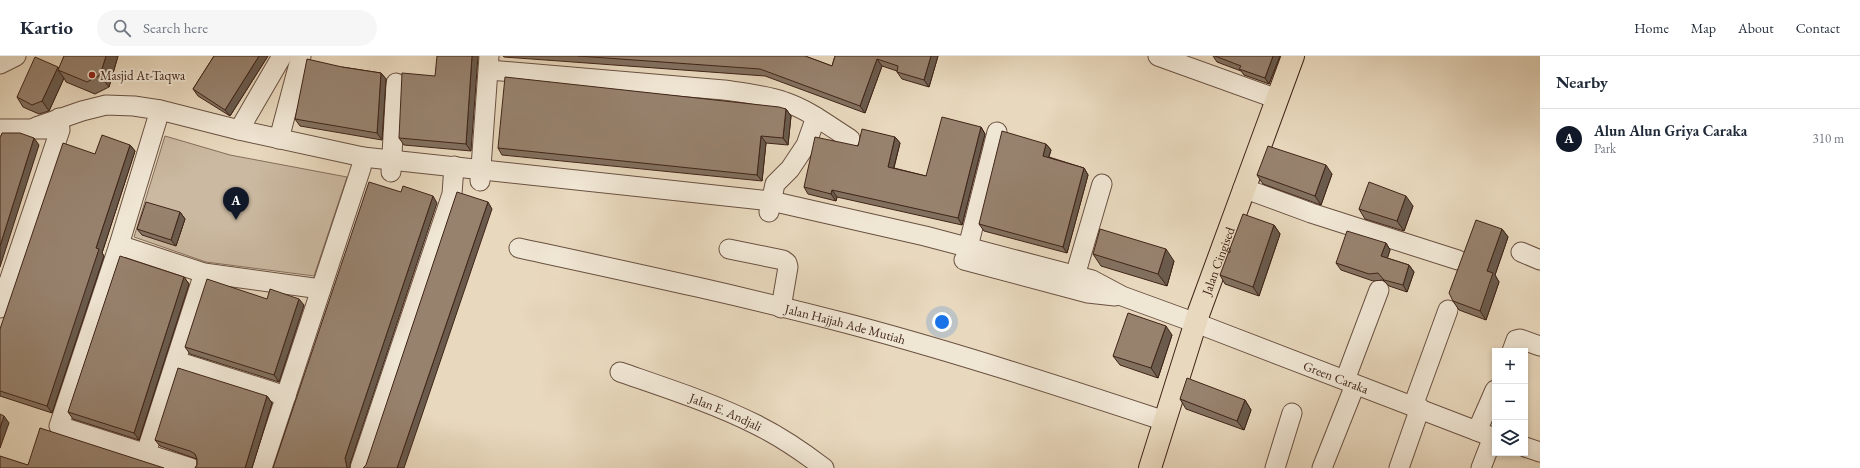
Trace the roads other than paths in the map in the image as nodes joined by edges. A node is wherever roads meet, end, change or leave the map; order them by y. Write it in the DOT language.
graph roads {
  1 [pos="16,56"];
  2 [pos="282,56"];
  3 [pos="301,56"];
  4 [pos="1158,56"];
  5 [pos="1293,56"];
  6 [pos="1194,62"];
  7 [pos="489,63"];
  8 [pos="0,64"];
  9 [pos="396,83"];
  10 [pos="1277,99"];
  11 [pos="158,116"];
  12 [pos="816,117"];
  13 [pos="59,124"];
  14 [pos="0,128"];
  15 [pos="239,130"];
  16 [pos="997,132"];
  17 [pos="279,139"];
  18 [pos="850,139"];
  19 [pos="362,162"];
  20 [pos="391,166"];
  21 [pos="453,172"];
  22 [pos="480,175"];
  23 [pos="1102,184"];
  24 [pos="1244,188"];
  25 [pos="770,207"];
  26 [pos="923,242"];
  27 [pos="119,245"];
  28 [pos="968,247"];
  29 [pos="519,248"];
  30 [pos="730,249"];
  31 [pos="1520,252"];
  32 [pos="1458,260"];
  33 [pos="1540,260"];
  34 [pos="204,273"];
  35 [pos="1078,283"];
  36 [pos="321,289"];
  37 [pos="1379,290"];
  38 [pos="0,308"];
  39 [pos="781,308"];
  40 [pos="1448,310"];
  41 [pos="1196,323"];
  42 [pos="1540,346"];
  43 [pos="1513,348"];
  44 [pos="176,361"];
  45 [pos="620,372"];
  46 [pos="1350,382"];
  47 [pos="286,396"];
  48 [pos="1417,407"];
  49 [pos="1492,409"];
  50 [pos="1292,413"];
  51 [pos="1165,420"];
  52 [pos="1488,435"];
  53 [pos="1528,448"];
  54 [pos="1540,452"];
  55 [pos="146,453"];
  56 [pos="1154,467"];
  57 [pos="191,468"];
  58 [pos="262,468"];
  59 [pos="360,468"];
  60 [pos="824,468"];
  61 [pos="1274,468"];
  62 [pos="1322,468"];
  63 [pos="1399,468"];
  64 [pos="1481,468"];
  1 -- 8 [label="street"];
  2 -- 15 [label="street"];
  3 -- 17 [label="street"];
  4 -- 6 [label="street"];
  5 -- 10 [label="main road, Jalan Cingised"];
  6 -- 10 [label="street"];
  7 -- 12 [label="street"];
  7 -- 22 [label="street"];
  9 -- 20 [label="street"];
  10 -- 24 [label="main road, Jalan Cingised"];
  11 -- 13 [label="street"];
  11 -- 15 [label="street"];
  11 -- 19 [label="street"];
  11 -- 27 [label="street"];
  12 -- 18 [label="street"];
  12 -- 25 [label="street"];
  13 -- 14 [label="street"];
  13 -- 38 [label="street"];
  15 -- 17 [label="street"];
  16 -- 28 [label="street"];
  17 -- 19 [label="street"];
  19 -- 20 [label="street"];
  19 -- 36 [label="street"];
  20 -- 21 [label="street"];
  21 -- 22 [label="street"];
  21 -- 59 [label="street"];
  22 -- 25 [label="street"];
  23 -- 35 [label="street"];
  24 -- 32 [label="street"];
  24 -- 41 [label="main road, Jalan Cingised"];
  25 -- 26 [label="street"];
  26 -- 28 [label="street"];
  26 -- 35 [label="street"];
  27 -- 34 [label="street"];
  27 -- 55 [label="street"];
  28 -- 35 [label="street"];
  29 -- 39 [label="street, Jalan Hajjah Ade Mutiah"];
  30 -- 39 [label="street"];
  31 -- 33 [label="street"];
  34 -- 36 [label="street"];
  34 -- 44 [label="street"];
  35 -- 41 [label="street, Green Caraka"];
  36 -- 47 [label="street"];
  37 -- 46 [label="street"];
  39 -- 51 [label="street, Jalan Hajjah Ade Mutiah"];
  40 -- 48 [label="street"];
  41 -- 46 [label="street, Green Caraka"];
  41 -- 51 [label="main road, Jalan Cingised"];
  42 -- 43 [label="street"];
  44 -- 47 [label="street"];
  44 -- 55 [label="street"];
  45 -- 60 [label="street, Jalan E. Andjali"];
  46 -- 48 [label="street, Green Caraka"];
  46 -- 62 [label="street"];
  47 -- 58 [label="street"];
  48 -- 52 [label="street, Green Caraka"];
  48 -- 63 [label="street"];
  49 -- 52 [label="street"];
  50 -- 61 [label="street"];
  51 -- 56 [label="main road, Jalan Cingised"];
  52 -- 64 [label="street"];
  53 -- 54 [label="street"];
  55 -- 57 [label="street"];
}
